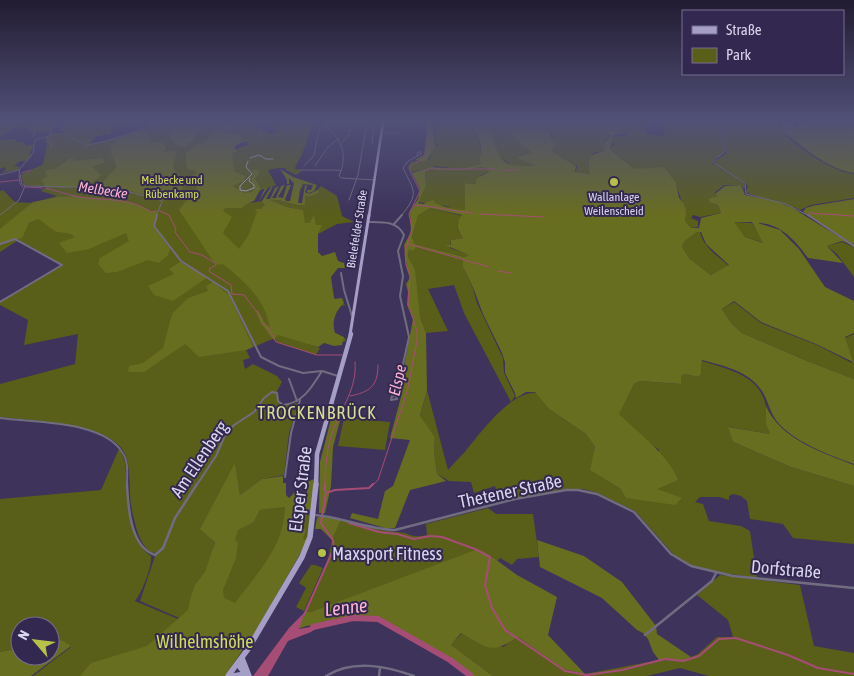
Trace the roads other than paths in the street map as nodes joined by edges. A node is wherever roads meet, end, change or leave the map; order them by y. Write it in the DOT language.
graph roads {
  1 [pos="33,154"];
  2 [pos="343,154"];
  3 [pos="362,154"];
  4 [pos="379,154"];
  5 [pos="724,154"];
  6 [pos="314,155"];
  7 [pos="320,155"];
  8 [pos="417,156"];
  9 [pos="304,166"];
  10 [pos="315,166"];
  11 [pos="19,170"];
  12 [pos="301,170"];
  13 [pos="341,171"];
  14 [pos="0,175"];
  15 [pos="357,179"];
  16 [pos="375,180"];
  17 [pos="25,186"];
  18 [pos="349,200"];
  19 [pos="0,215"];
  20 [pos="369,222"];
  21 [pos="394,224"];
  22 [pos="0,244"];
  23 [pos="854,246"];
  24 [pos="341,273"];
  25 [pos="360,280"];
  26 [pos="0,302"];
  27 [pos="354,317"];
  28 [pos="322,371"];
  29 [pos="340,376"];
  30 [pos="289,379"];
  31 [pos="396,396"];
  32 [pos="298,401"];
  33 [pos="0,418"];
  34 [pos="285,476"];
  35 [pos="316,515"];
  36 [pos="716,573"];
  37 [pos="854,588"];
  38 [pos="645,635"];
  39 [pos="242,658"];
  40 [pos="380,668"];
  41 [pos="243,673"];
  42 [pos="228,676"];
  43 [pos="326,676"];
  44 [pos="379,676"];
  45 [pos="414,676"];
  1 -- 11 [label="street"];
  2 -- 13 [label="street"];
  3 -- 15 [label="street"];
  4 -- 16 [label="main road, Bielefelder Straße"];
  5 -- 23 [label="street"];
  6 -- 7 [label="street"];
  6 -- 9 [label="street"];
  7 -- 10 [label="street"];
  8 -- 21 [label="street"];
  11 -- 14 [label="street"];
  11 -- 17 [label="street"];
  12 -- 13 [label="street"];
  13 -- 15 [label="street"];
  15 -- 16 [label="street"];
  15 -- 18 [label="street"];
  16 -- 20 [label="main road, Bielefelder Straße"];
  17 -- 19 [label="street"];
  17 -- 28 [label="street"];
  20 -- 21 [label="street"];
  20 -- 25 [label="main road, Bielefelder Straße"];
  21 -- 31 [label="street"];
  22 -- 26 [label="street"];
  24 -- 27 [label="street"];
  25 -- 27 [label="main road, Elsper Straße"];
  27 -- 29 [label="main road, Elsper Straße"];
  28 -- 29 [label="street"];
  28 -- 32 [label="street"];
  29 -- 35 [label="main road, Elsper Straße"];
  30 -- 32 [label="street"];
  32 -- 33 [label="street, Am Ellenberg"];
  32 -- 34 [label="street"];
  35 -- 36 [label="street, Thetener Straße"];
  35 -- 39 [label="main road, Elsper Straße"];
  36 -- 37 [label="street, Dorfstraße"];
  36 -- 38 [label="street"];
  39 -- 41 [label="main road"];
  39 -- 42 [label="main road"];
  40 -- 43 [label="street"];
  40 -- 44 [label="street"];
  40 -- 45 [label="street"];
}
